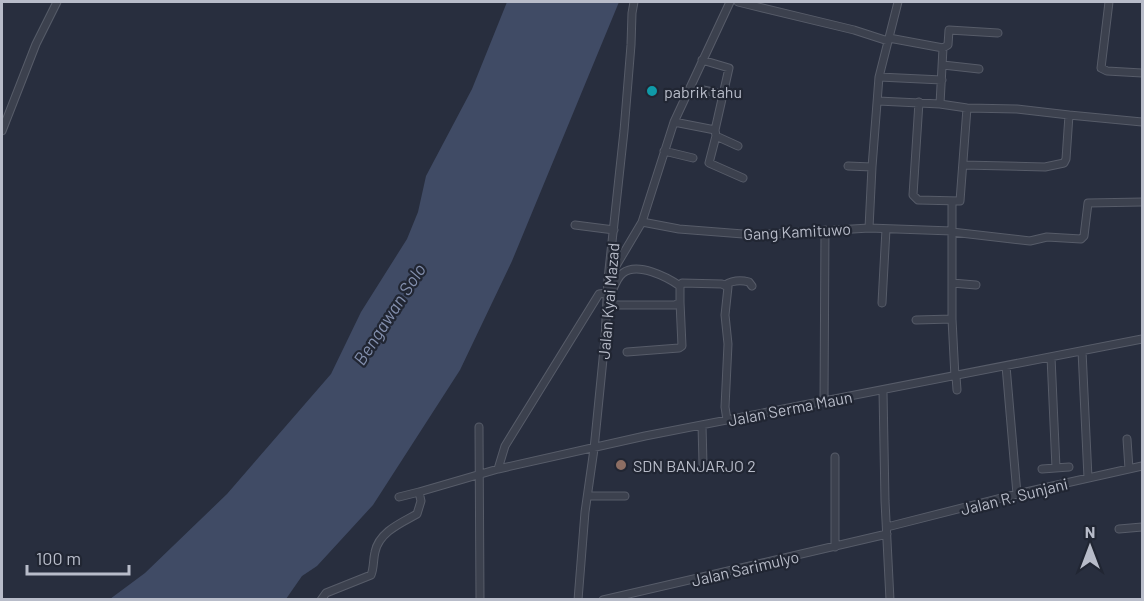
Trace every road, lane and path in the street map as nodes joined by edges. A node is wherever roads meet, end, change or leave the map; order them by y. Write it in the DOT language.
graph roads {
  1 [pos="57,2"];
  2 [pos="634,2"];
  3 [pos="730,2"];
  4 [pos="738,2"];
  5 [pos="898,2"];
  6 [pos="1109,2"];
  7 [pos="998,33"];
  8 [pos="888,39"];
  9 [pos="943,48"];
  10 [pos="702,60"];
  11 [pos="943,66"];
  12 [pos="979,69"];
  13 [pos="1143,73"];
  14 [pos="879,77"];
  15 [pos="942,80"];
  16 [pos="703,90"];
  17 [pos="723,94"];
  18 [pos="879,101"];
  19 [pos="919,102"];
  20 [pos="940,104"];
  21 [pos="967,108"];
  22 [pos="5,111"];
  23 [pos="1069,115"];
  24 [pos="674,122"];
  25 [pos="1143,122"];
  26 [pos="2,130"];
  27 [pos="716,133"];
  28 [pos="738,146"];
  29 [pos="664,151"];
  30 [pos="693,158"];
  31 [pos="963,165"];
  32 [pos="848,166"];
  33 [pos="872,167"];
  34 [pos="743,178"];
  35 [pos="952,202"];
  36 [pos="1143,202"];
  37 [pos="642,222"];
  38 [pos="575,225"];
  39 [pos="869,228"];
  40 [pos="614,230"];
  41 [pos="825,230"];
  42 [pos="886,230"];
  43 [pos="952,232"];
  44 [pos="609,279"];
  45 [pos="952,283"];
  46 [pos="725,285"];
  47 [pos="976,285"];
  48 [pos="680,286"];
  49 [pos="752,286"];
  50 [pos="607,301"];
  51 [pos="680,302"];
  52 [pos="882,303"];
  53 [pos="952,319"];
  54 [pos="916,320"];
  55 [pos="1143,339"];
  56 [pos="1082,351"];
  57 [pos="627,352"];
  58 [pos="1051,357"];
  59 [pos="1006,366"];
  60 [pos="955,376"];
  61 [pos="957,390"];
  62 [pos="883,391"];
  63 [pos="824,402"];
  64 [pos="727,420"];
  65 [pos="702,425"];
  66 [pos="479,427"];
  67 [pos="1127,439"];
  68 [pos="594,448"];
  69 [pos="835,457"];
  70 [pos="703,464"];
  71 [pos="1143,466"];
  72 [pos="1070,467"];
  73 [pos="1056,468"];
  74 [pos="498,469"];
  75 [pos="1042,469"];
  76 [pos="1129,469"];
  77 [pos="479,475"];
  78 [pos="1088,478"];
  79 [pos="419,492"];
  80 [pos="1017,495"];
  81 [pos="399,496"];
  82 [pos="588,496"];
  83 [pos="626,496"];
  84 [pos="1143,527"];
  85 [pos="1119,529"];
  86 [pos="887,531"];
  87 [pos="835,547"];
  88 [pos="321,600"];
  89 [pos="480,600"];
  90 [pos="578,600"];
  91 [pos="603,600"];
  92 [pos="890,600"];
  1 -- 22 [label="street"];
  2 -- 40 [label="street, Jalan Kyai Mazad"];
  3 -- 10 [label="street"];
  4 -- 8 [label="street"];
  5 -- 8 [label="street"];
  6 -- 13 [label="street"];
  7 -- 9 [label="street"];
  8 -- 9 [label="street"];
  8 -- 14 [label="street"];
  9 -- 11 [label="street"];
  10 -- 17 [label="street"];
  10 -- 24 [label="street"];
  11 -- 12 [label="street"];
  11 -- 15 [label="street"];
  14 -- 15 [label="street"];
  14 -- 18 [label="street"];
  15 -- 20 [label="street"];
  16 -- 17 [label="street"];
  17 -- 27 [label="street"];
  18 -- 19 [label="street"];
  18 -- 33 [label="street"];
  19 -- 20 [label="street"];
  19 -- 35 [label="street"];
  20 -- 21 [label="street"];
  21 -- 23 [label="street"];
  21 -- 31 [label="street"];
  22 -- 26 [label="street"];
  23 -- 25 [label="street"];
  23 -- 31 [label="street"];
  24 -- 27 [label="street"];
  24 -- 29 [label="street"];
  27 -- 28 [label="street"];
  27 -- 34 [label="street"];
  29 -- 30 [label="street"];
  29 -- 37 [label="street"];
  31 -- 35 [label="street"];
  32 -- 33 [label="street"];
  33 -- 39 [label="street"];
  35 -- 43 [label="street"];
  36 -- 43 [label="street, Gang Kamituwo"];
  37 -- 41 [label="street, Gang Kamituwo"];
  37 -- 44 [label="street"];
  38 -- 40 [label="street"];
  39 -- 41 [label="street, Gang Kamituwo"];
  39 -- 42 [label="street, Gang Kamituwo"];
  40 -- 44 [label="street, Jalan Kyai Mazad"];
  41 -- 63 [label="street"];
  42 -- 43 [label="street, Gang Kamituwo"];
  42 -- 52 [label="street"];
  43 -- 45 [label="street"];
  44 -- 50 [label="street, Jalan Kyai Mazad"];
  45 -- 47 [label="street"];
  45 -- 53 [label="street"];
  46 -- 48 [label="street"];
  46 -- 49 [label="street"];
  46 -- 64 [label="street"];
  48 -- 50 [label="street"];
  48 -- 51 [label="street"];
  50 -- 51 [label="street"];
  50 -- 68 [label="street, Jalan Kyai Mazad"];
  50 -- 74 [label="street"];
  51 -- 57 [label="street"];
  53 -- 54 [label="street"];
  53 -- 60 [label="street"];
  55 -- 56 [label="street, Jalan Serma Maun"];
  56 -- 58 [label="street, Jalan Serma Maun"];
  56 -- 78 [label="street"];
  58 -- 59 [label="street, Jalan Serma Maun"];
  58 -- 73 [label="street"];
  59 -- 60 [label="street, Jalan Serma Maun"];
  59 -- 80 [label="street"];
  60 -- 61 [label="street"];
  60 -- 62 [label="street, Jalan Serma Maun"];
  62 -- 63 [label="street, Jalan Serma Maun"];
  62 -- 86 [label="street"];
  63 -- 64 [label="street, Jalan Serma Maun"];
  64 -- 65 [label="street, Jalan Serma Maun"];
  65 -- 68 [label="street, Jalan Serma Maun"];
  65 -- 70 [label="street"];
  66 -- 77 [label="street"];
  67 -- 76 [label="street"];
  68 -- 74 [label="street, Jalan Serma Maun"];
  68 -- 82 [label="street, Jalan Kyai Mazad"];
  69 -- 87 [label="street"];
  71 -- 76 [label="street, Jalan R. Sunjani"];
  72 -- 73 [label="street"];
  73 -- 75 [label="street"];
  74 -- 77 [label="street, Jalan Serma Maun"];
  76 -- 78 [label="street, Jalan R. Sunjani"];
  77 -- 79 [label="street, Jalan Serma Maun"];
  77 -- 89 [label="street"];
  78 -- 80 [label="street, Jalan R. Sunjani"];
  79 -- 81 [label="street, Jalan Serma Maun"];
  79 -- 88 [label="street"];
  80 -- 86 [label="street, Jalan R. Sunjani"];
  82 -- 83 [label="street"];
  82 -- 90 [label="street, Jalan Kyai Mazad"];
  84 -- 85 [label="street"];
  86 -- 87 [label="street, Jalan Sarimulyo"];
  86 -- 92 [label="street"];
  87 -- 91 [label="street, Jalan Sarimulyo"];
}
